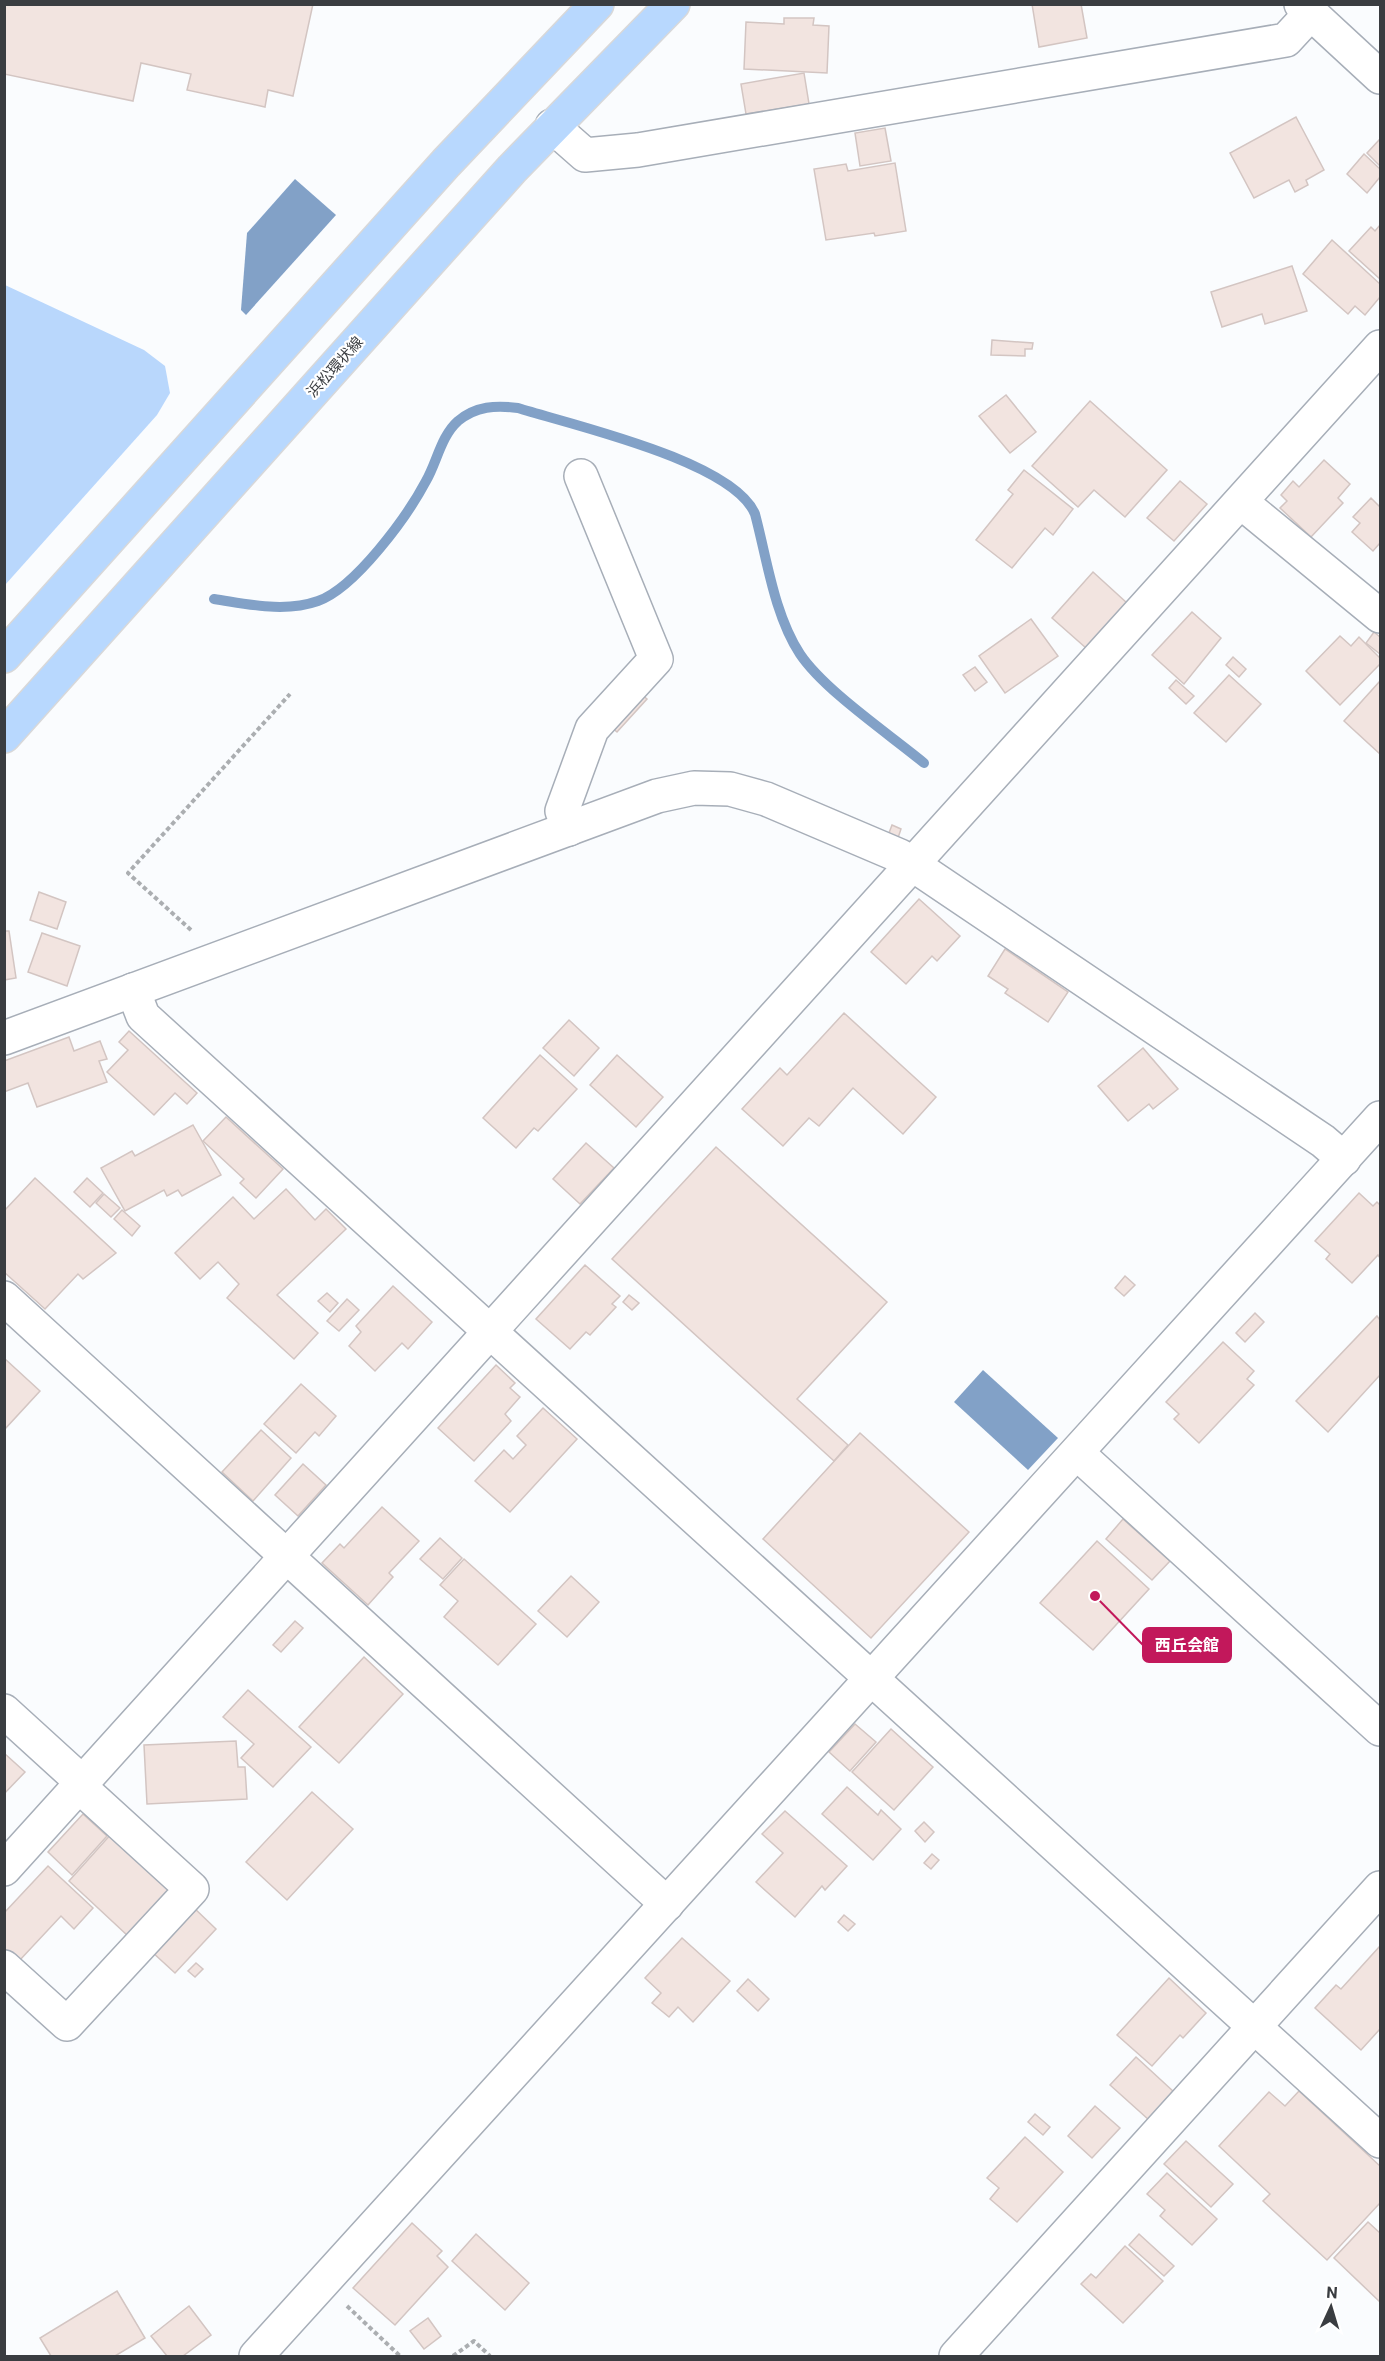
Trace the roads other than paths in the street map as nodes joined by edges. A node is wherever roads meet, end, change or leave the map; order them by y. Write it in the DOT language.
graph roads {
  1 [pos="597,4"];
  2 [pos="673,4"];
  3 [pos="1306,9"];
  4 [pos="1380,78"];
  5 [pos="552,126"];
  6 [pos="1380,347"];
  7 [pos="581,476"];
  8 [pos="1240,502"];
  9 [pos="1380,616"];
  10 [pos="4,656"];
  11 [pos="4,736"];
  12 [pos="569,830"];
  13 [pos="913,865"];
  14 [pos="134,990"];
  15 [pos="4,1038"];
  16 [pos="1380,1118"];
  17 [pos="1344,1160"];
  18 [pos="4,1298"];
  19 [pos="492,1332"];
  20 [pos="1077,1453"];
  21 [pos="288,1557"];
  22 [pos="872,1679"];
  23 [pos="4,1711"];
  24 [pos="1380,1729"];
  25 [pos="81,1784"];
  26 [pos="4,1869"];
  27 [pos="1380,1888"];
  28 [pos="667,1904"];
  29 [pos="4,1967"];
  30 [pos="1255,2027"];
  31 [pos="1380,2141"];
  32 [pos="256,2356"];
  33 [pos="956,2356"];
  1 -- 10 [label="main road"];
  2 -- 5 [label="main road, 浜松環状線"];
  3 -- 4 [label="street"];
  3 -- 5 [label="street"];
  5 -- 11 [label="main road, 浜松環状線"];
  6 -- 8 [label="street"];
  7 -- 12 [label="street"];
  8 -- 9 [label="street"];
  8 -- 13 [label="street"];
  12 -- 13 [label="street"];
  12 -- 14 [label="street"];
  13 -- 17 [label="street"];
  13 -- 19 [label="street"];
  14 -- 15 [label="street"];
  14 -- 19 [label="street"];
  16 -- 17 [label="street"];
  17 -- 20 [label="street"];
  18 -- 21 [label="street"];
  19 -- 21 [label="street"];
  19 -- 22 [label="street"];
  20 -- 22 [label="street"];
  20 -- 24 [label="street"];
  21 -- 25 [label="street"];
  21 -- 28 [label="street"];
  22 -- 28 [label="street"];
  22 -- 30 [label="street"];
  23 -- 25 [label="street"];
  25 -- 26 [label="street"];
  25 -- 29 [label="street"];
  27 -- 30 [label="street"];
  28 -- 32 [label="street"];
  30 -- 31 [label="street"];
  30 -- 33 [label="street"];
}
